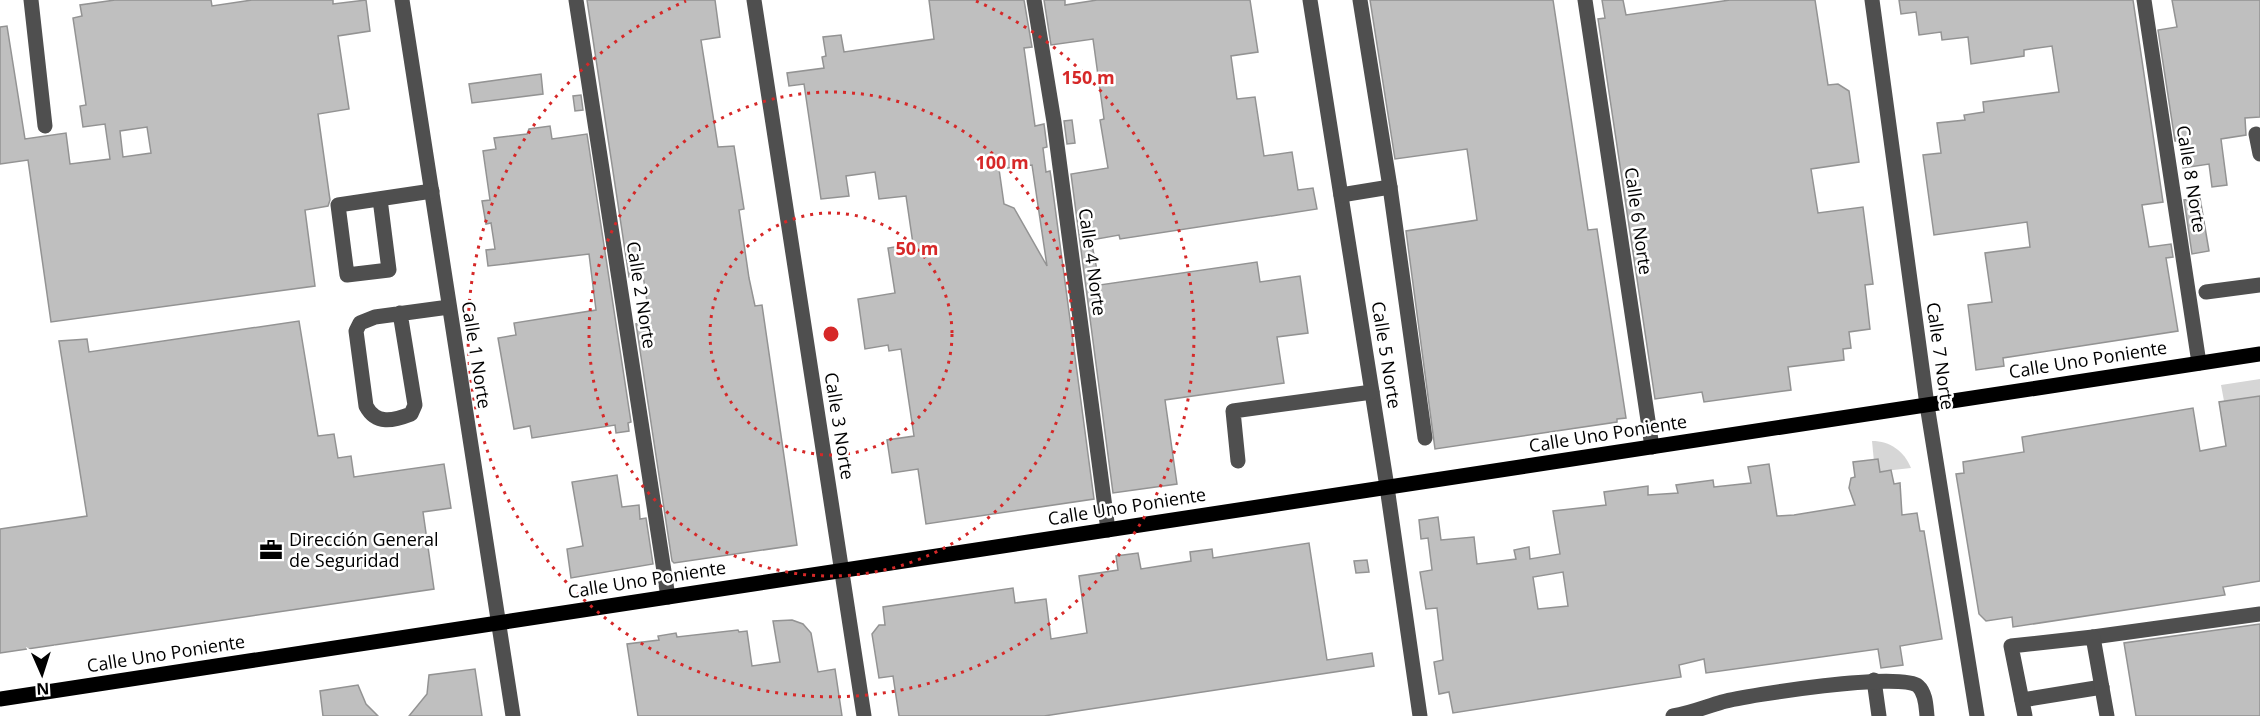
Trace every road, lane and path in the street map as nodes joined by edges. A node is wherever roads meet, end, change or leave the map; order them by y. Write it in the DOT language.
graph roads {
  1 [pos="31,0"];
  2 [pos="402,0"];
  3 [pos="576,0"];
  4 [pos="754,0"];
  5 [pos="1034,0"];
  6 [pos="1310,0"];
  7 [pos="1360,0"];
  8 [pos="1585,0"];
  9 [pos="1872,0"];
  10 [pos="2144,0"];
  11 [pos="45,126"];
  12 [pos="2256,134"];
  13 [pos="2260,154"];
  14 [pos="1390,187"];
  15 [pos="432,191"];
  16 [pos="1341,195"];
  17 [pos="380,199"];
  18 [pos="2260,285"];
  19 [pos="2206,292"];
  20 [pos="449,307"];
  21 [pos="400,314"];
  22 [pos="2260,354"];
  23 [pos="2199,363"];
  24 [pos="1372,392"];
  25 [pos="1927,405"];
  26 [pos="1425,438"];
  27 [pos="1652,447"];
  28 [pos="1238,461"];
  29 [pos="1388,487"];
  30 [pos="1108,530"];
  31 [pos="842,570"];
  32 [pos="668,597"];
  33 [pos="2260,615"];
  34 [pos="498,623"];
  35 [pos="2093,637"];
  36 [pos="1874,680"];
  37 [pos="2102,687"];
  38 [pos="0,699"];
  39 [pos="2022,700"];
  40 [pos="513,716"];
  41 [pos="864,716"];
  42 [pos="1420,716"];
  43 [pos="1673,716"];
  44 [pos="1879,716"];
  45 [pos="1927,716"];
  46 [pos="1977,716"];
  47 [pos="2025,716"];
  48 [pos="2107,716"];
  1 -- 11 [label="street"];
  2 -- 15 [label="street, Calle 1 Norte"];
  3 -- 32 [label="street, Calle 2 Norte"];
  4 -- 31 [label="street, Calle 3 Norte"];
  5 -- 30 [label="street, Calle 4 Norte"];
  6 -- 16 [label="street, Calle 5 Norte"];
  7 -- 14 [label="street"];
  8 -- 27 [label="street, Calle 6 Norte"];
  9 -- 25 [label="street, Calle 7 Norte"];
  10 -- 23 [label="street, Calle 8 Norte"];
  12 -- 13 [label="street"];
  14 -- 16 [label="street"];
  14 -- 26 [label="street"];
  15 -- 17 [label="street"];
  15 -- 20 [label="street, Calle 1 Norte"];
  16 -- 24 [label="street, Calle 5 Norte"];
  17 -- 17 [label="street"];
  18 -- 19 [label="street"];
  20 -- 21 [label="street"];
  20 -- 34 [label="street, Calle 1 Norte"];
  21 -- 21 [label="street"];
  22 -- 23 [label="main road, Calle Uno Poniente"];
  23 -- 25 [label="main road, Calle Uno Poniente"];
  24 -- 28 [label="street"];
  24 -- 29 [label="street, Calle 5 Norte"];
  25 -- 27 [label="main road, Calle Uno Poniente"];
  25 -- 46 [label="street, Calle 7 Norte"];
  27 -- 29 [label="main road, Calle Uno Poniente"];
  29 -- 30 [label="main road, Calle Uno Poniente"];
  29 -- 42 [label="street, Calle 5 Norte"];
  30 -- 31 [label="main road, Calle Uno Poniente"];
  31 -- 32 [label="main road, Calle Uno Poniente"];
  31 -- 41 [label="street, Calle 3 Norte"];
  32 -- 34 [label="main road, Calle Uno Poniente"];
  33 -- 35 [label="street"];
  34 -- 38 [label="main road, Calle Uno Poniente"];
  34 -- 40 [label="street, Calle 1 Norte"];
  35 -- 37 [label="street"];
  35 -- 39 [label="street"];
  36 -- 43 [label="street"];
  36 -- 44 [label="street"];
  36 -- 45 [label="street"];
  37 -- 39 [label="street"];
  37 -- 48 [label="street"];
  39 -- 47 [label="street"];
}
